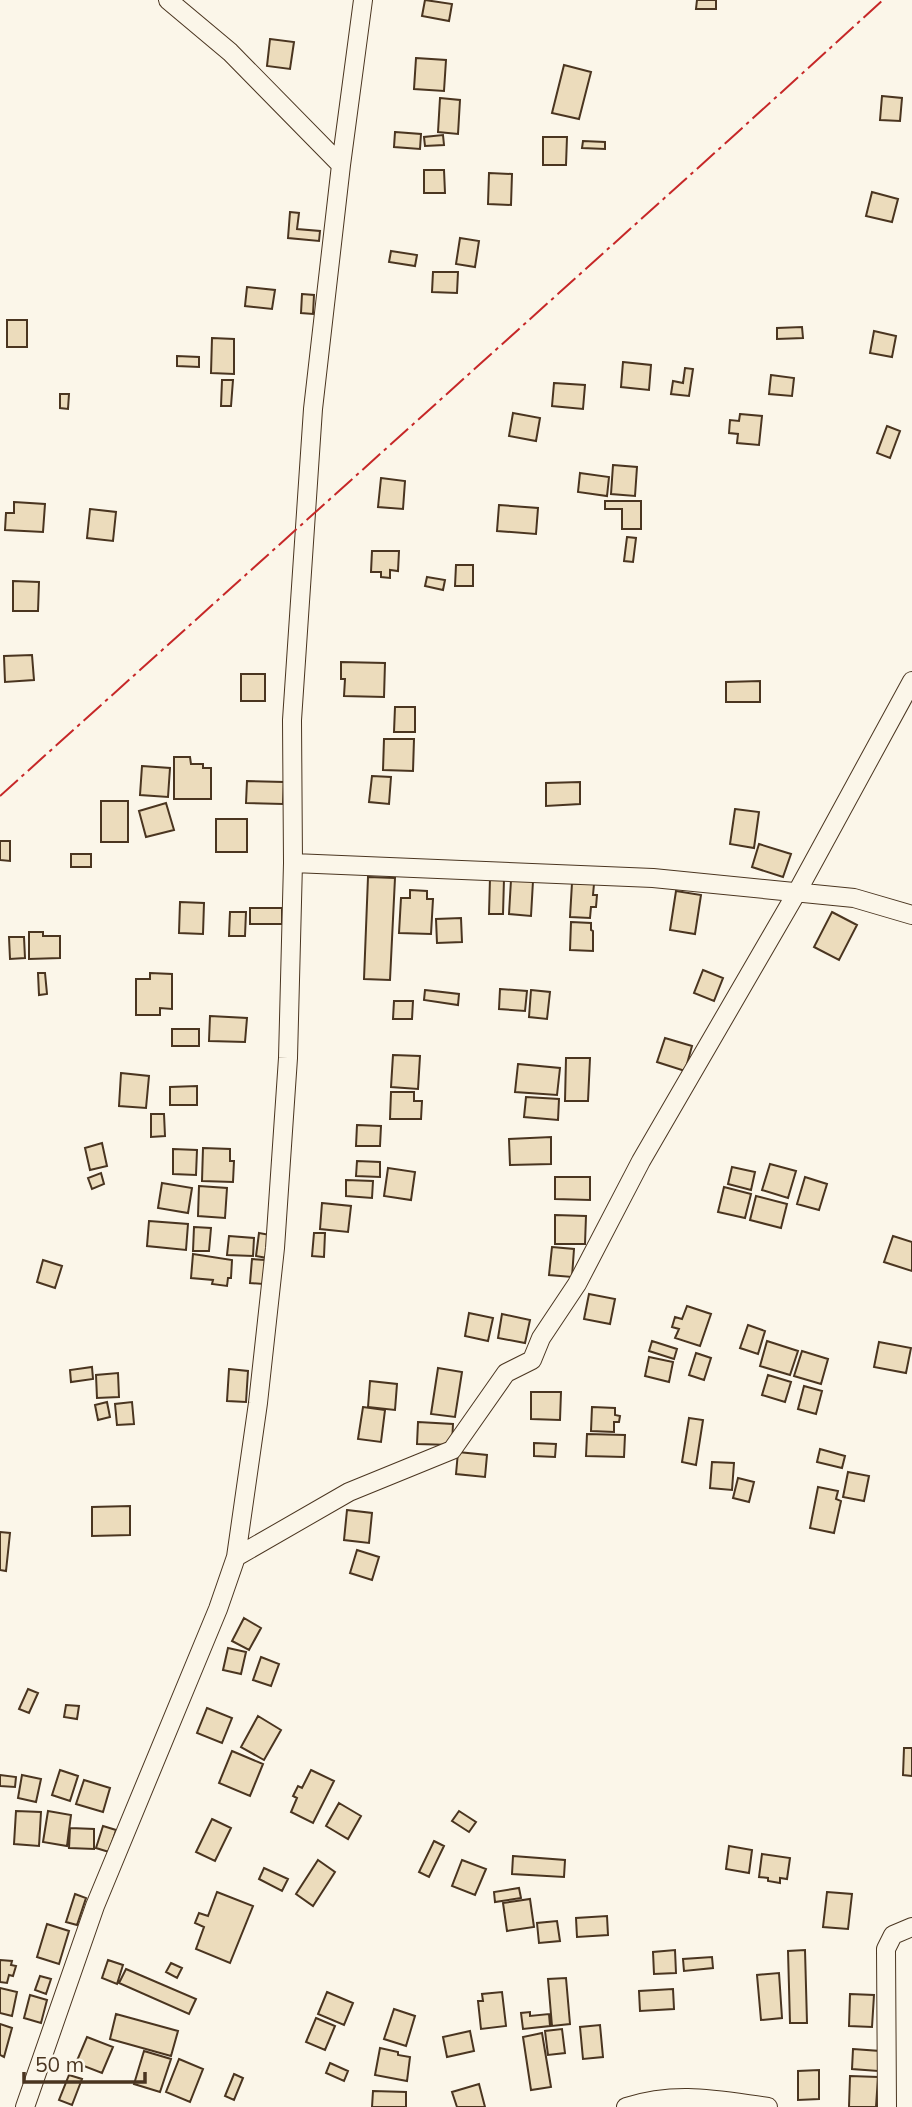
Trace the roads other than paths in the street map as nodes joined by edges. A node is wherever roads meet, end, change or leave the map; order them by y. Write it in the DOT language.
graph roads {
  1 [pos="168,0"];
  2 [pos="363,0"];
  3 [pos="341,164"];
  4 [pos="912,681"];
  5 [pos="293,863"];
  6 [pos="797,892"];
  7 [pos="912,915"];
  8 [pos="236,1557"];
  9 [pos="912,1927"];
  10 [pos="25,2107"];
  11 [pos="626,2107"];
  12 [pos="768,2107"];
  13 [pos="887,2107"];
  1 -- 3 [label="street"];
  2 -- 3 [label="street"];
  3 -- 5 [label="street"];
  4 -- 6 [label="street"];
  5 -- 6 [label="street"];
  5 -- 8 [label="street"];
  6 -- 7 [label="street"];
  6 -- 8 [label="street"];
  8 -- 10 [label="street"];
  9 -- 13 [label="street"];
  11 -- 12 [label="street"];
}
